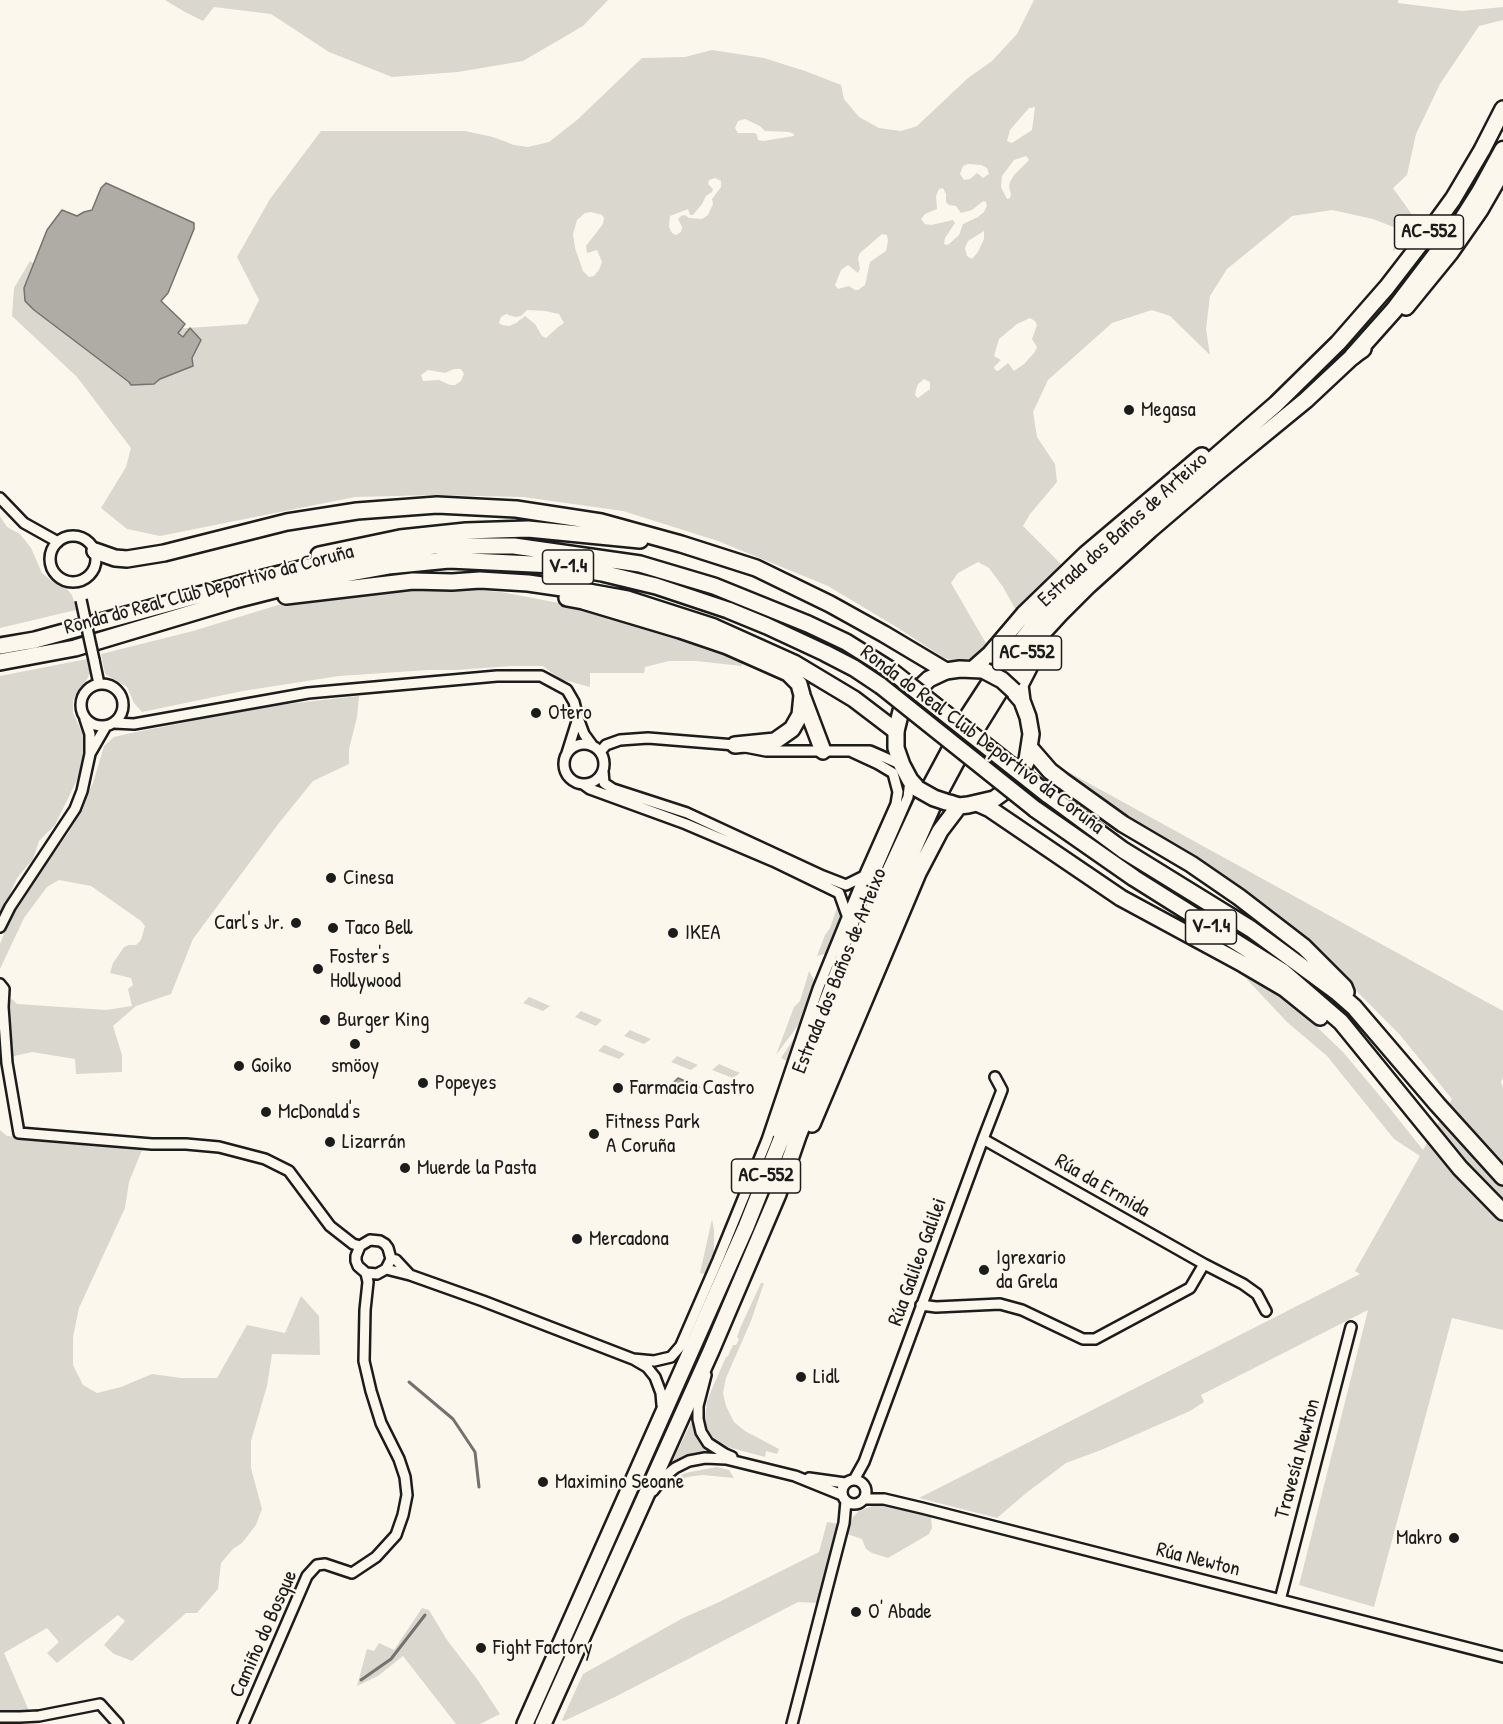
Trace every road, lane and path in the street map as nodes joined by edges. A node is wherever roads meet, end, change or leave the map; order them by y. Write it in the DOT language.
graph roads {
  1 [pos="1503,109"];
  2 [pos="1503,150"];
  3 [pos="1503,170"];
  4 [pos="1338,344"];
  5 [pos="1353,356"];
  6 [pos="1306,400"];
  7 [pos="0,498"];
  8 [pos="58,542"];
  9 [pos="681,544"];
  10 [pos="95,551"];
  11 [pos="78,582"];
  12 [pos="452,582"];
  13 [pos="243,583"];
  14 [pos="235,600"];
  15 [pos="0,646"];
  16 [pos="0,662"];
  17 [pos="979,670"];
  18 [pos="946,671"];
  19 [pos="99,684"];
  20 [pos="802,695"];
  21 [pos="1018,696"];
  22 [pos="578,718"];
  23 [pos="85,719"];
  24 [pos="110,725"];
  25 [pos="896,731"];
  26 [pos="735,745"];
  27 [pos="592,746"];
  28 [pos="1030,748"];
  29 [pos="823,751"];
  30 [pos="600,752"];
  31 [pos="852,752"];
  32 [pos="567,753"];
  33 [pos="90,754"];
  34 [pos="902,765"];
  35 [pos="603,771"];
  36 [pos="583,784"];
  37 [pos="914,785"];
  38 [pos="952,804"];
  39 [pos="979,804"];
  40 [pos="896,826"];
  41 [pos="864,876"];
  42 [pos="848,918"];
  43 [pos="0,927"];
  44 [pos="0,984"];
  45 [pos="1354,1006"];
  46 [pos="1373,1061"];
  47 [pos="995,1077"];
  48 [pos="983,1139"];
  49 [pos="1503,1178"];
  50 [pos="778,1194"];
  51 [pos="1503,1212"];
  52 [pos="360,1246"];
  53 [pos="391,1259"];
  54 [pos="718,1260"];
  55 [pos="1204,1264"];
  56 [pos="386,1269"];
  57 [pos="366,1273"];
  58 [pos="410,1275"];
  59 [pos="710,1295"];
  60 [pos="921,1305"];
  61 [pos="1266,1311"];
  62 [pos="1351,1327"];
  63 [pos="694,1329"];
  64 [pos="681,1345"];
  65 [pos="711,1351"];
  66 [pos="633,1359"];
  67 [pos="662,1405"];
  68 [pos="647,1451"];
  69 [pos="746,1462"];
  70 [pos="864,1462"];
  71 [pos="795,1476"];
  72 [pos="850,1481"];
  73 [pos="863,1494"];
  74 [pos="844,1498"];
  75 [pos="641,1508"];
  76 [pos="844,1523"];
  77 [pos="1280,1600"];
  78 [pos="1503,1657"];
  79 [pos="0,1717"];
  80 [pos="115,1722"];
  81 [pos="243,1724"];
  82 [pos="524,1724"];
  83 [pos="543,1724"];
  84 [pos="792,1724"];
  1 -- 4 [label="main road, Estrada dos Baños de Arteixo / AC-552"];
  2 -- 5 [label="highway"];
  3 -- 5 [label="main road, AC-552"];
  4 -- 17 [label="main road, AC-552"];
  4 -- 68 [label="main road, Estrada dos Baños de Arteixo / AC-552"];
  5 -- 6 [label="main road, Estrada dos Baños de Arteixo / AC-552"];
  6 -- 21 [label="main road, AC-552"];
  6 -- 50 [label="main road, Estrada dos Baños de Arteixo / AC-552"];
  7 -- 8 [label="street"];
  8 -- 10 [label="street"];
  8 -- 11 [label="street"];
  9 -- 10 [label="main road"];
  9 -- 13 [label="main road"];
  9 -- 18 [label="main road"];
  10 -- 11 [label="street"];
  11 -- 19 [label="street, bridge"];
  12 -- 14 [label="main road"];
  12 -- 20 [label="main road"];
  12 -- 25 [label="main road"];
  13 -- 15 [label="main road, Ronda do Real Club Deportivo da Coruña / V-1.4"];
  13 -- 45 [label="main road, Ronda do Real Club Deportivo da Coruña / V-1.4, bridge"];
  14 -- 16 [label="main road, Ronda do Real Club Deportivo da Coruña / V-1.4"];
  14 -- 46 [label="main road, Ronda do Real Club Deportivo da Coruña / V-1.4, bridge"];
  17 -- 18 [label="main road"];
  17 -- 21 [label="main road, bridge"];
  18 -- 25 [label="main road"];
  19 -- 23 [label="street"];
  19 -- 24 [label="street"];
  20 -- 26 [label="main road"];
  20 -- 29 [label="main road"];
  21 -- 28 [label="main road"];
  22 -- 24 [label="street"];
  22 -- 27 [label="street"];
  22 -- 32 [label="street"];
  23 -- 24 [label="street"];
  23 -- 33 [label="street"];
  24 -- 33 [label="street"];
  25 -- 34 [label="main road"];
  26 -- 29 [label="street"];
  26 -- 30 [label="street"];
  27 -- 30 [label="street"];
  27 -- 32 [label="street"];
  28 -- 39 [label="main road"];
  28 -- 45 [label="main road"];
  29 -- 31 [label="street"];
  30 -- 35 [label="street"];
  31 -- 34 [label="street"];
  31 -- 41 [label="street, Estrada dos Baños de Arteixo"];
  32 -- 36 [label="street"];
  33 -- 43 [label="street"];
  34 -- 37 [label="main road"];
  35 -- 36 [label="street"];
  35 -- 41 [label="street"];
  36 -- 42 [label="street"];
  37 -- 38 [label="main road, bridge"];
  37 -- 40 [label="street, Estrada dos Baños de Arteixo"];
  38 -- 39 [label="main road"];
  38 -- 50 [label="main road, AC-552"];
  39 -- 46 [label="main road"];
  40 -- 41 [label="street, Estrada dos Baños de Arteixo"];
  40 -- 59 [label="street, Estrada dos Baños de Arteixo"];
  41 -- 42 [label="street, Estrada dos Baños de Arteixo"];
  42 -- 54 [label="street, Estrada dos Baños de Arteixo"];
  44 -- 52 [label="street"];
  45 -- 49 [label="main road, Ronda do Real Club Deportivo da Coruña / V-1.4"];
  46 -- 51 [label="main road, Ronda do Real Club Deportivo da Coruña / V-1.4"];
  47 -- 48 [label="street, Rúa Galileo Galilei"];
  48 -- 55 [label="street, Rúa da Ermida"];
  48 -- 60 [label="street, Rúa Galileo Galilei"];
  50 -- 65 [label="main road, Estrada dos Baños de Arteixo / AC-552"];
  52 -- 53 [label="street"];
  52 -- 57 [label="street"];
  53 -- 56 [label="street"];
  53 -- 58 [label="street"];
  54 -- 59 [label="street, Estrada dos Baños de Arteixo"];
  54 -- 64 [label="street, Estrada dos Baños de Arteixo"];
  55 -- 60 [label="street"];
  55 -- 61 [label="street, Rúa da Ermida"];
  56 -- 57 [label="street"];
  56 -- 58 [label="street"];
  57 -- 81 [label="street, Camiño do Bosque"];
  58 -- 66 [label="street"];
  59 -- 63 [label="street, Estrada dos Baños de Arteixo"];
  60 -- 70 [label="street, Rúa Galileo Galilei"];
  62 -- 77 [label="street, Travesía Newton"];
  63 -- 64 [label="street"];
  63 -- 67 [label="street, Estrada dos Baños de Arteixo"];
  64 -- 66 [label="street"];
  65 -- 69 [label="street, Rúa Newton"];
  65 -- 75 [label="main road, Estrada dos Baños de Arteixo / AC-552"];
  66 -- 67 [label="street"];
  67 -- 68 [label="street, Estrada dos Baños de Arteixo"];
  68 -- 82 [label="main road, Estrada dos Baños de Arteixo / AC-552"];
  69 -- 71 [label="street, Rúa Newton"];
  69 -- 75 [label="street, Rúa Newton"];
  70 -- 72 [label="street, Rúa Galileo Galilei"];
  70 -- 73 [label="street, Rúa Galileo Galilei"];
  71 -- 72 [label="street, Rúa Newton"];
  71 -- 74 [label="street, Rúa Newton"];
  72 -- 73 [label="street, Rúa Newton"];
  72 -- 74 [label="street"];
  73 -- 74 [label="street, Rúa Newton"];
  73 -- 76 [label="street"];
  73 -- 77 [label="street, Rúa Newton"];
  74 -- 76 [label="street"];
  75 -- 83 [label="main road, Estrada dos Baños de Arteixo / AC-552"];
  76 -- 84 [label="street"];
  77 -- 78 [label="street, Rúa Newton"];
  79 -- 80 [label="street"];
}
